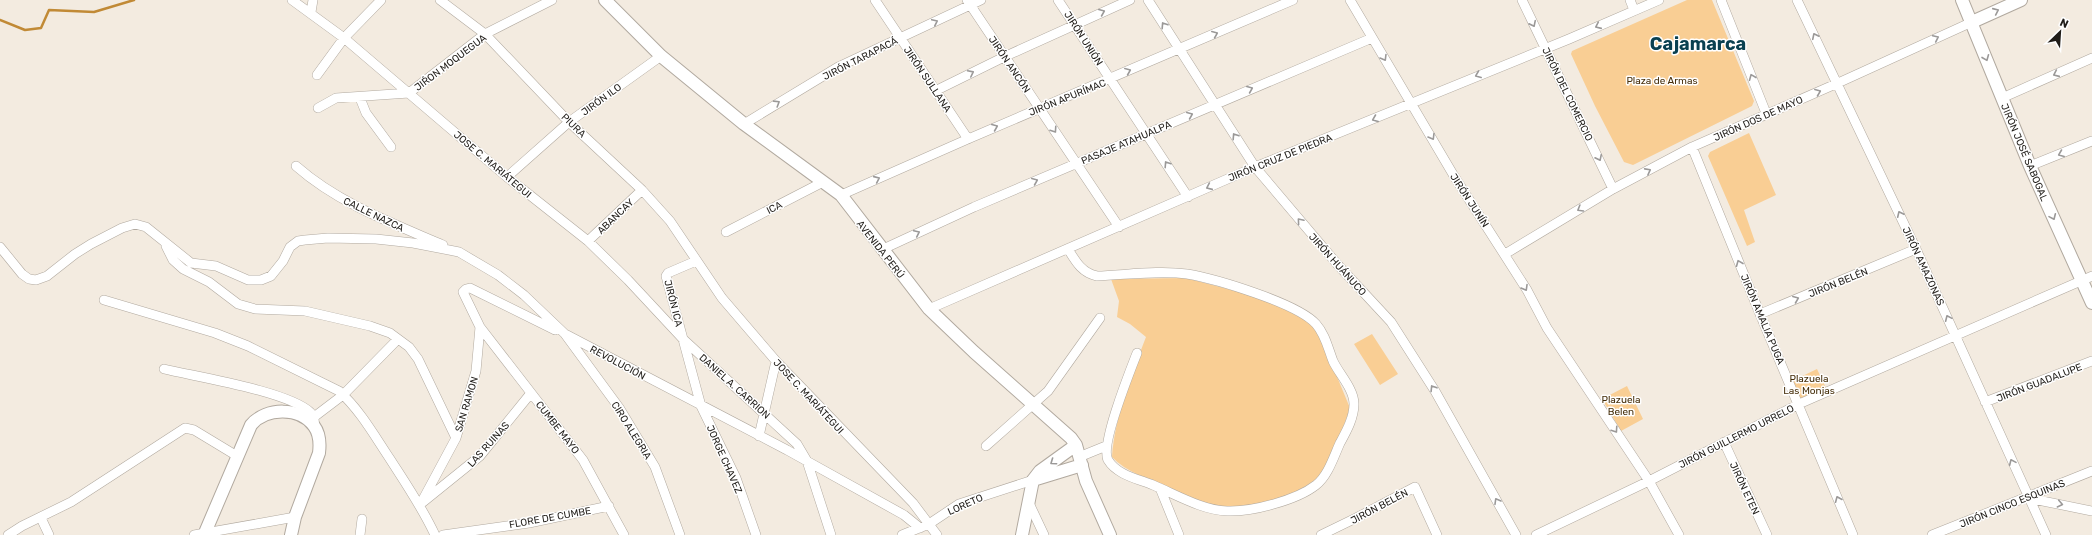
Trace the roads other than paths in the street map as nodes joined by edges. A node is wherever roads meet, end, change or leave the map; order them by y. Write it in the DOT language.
graph roads {
  1 [pos="292,0"];
  2 [pos="313,0"];
  3 [pos="381,0"];
  4 [pos="440,0"];
  5 [pos="552,0"];
  6 [pos="605,0"];
  7 [pos="875,0"];
  8 [pos="981,0"];
  9 [pos="1058,0"];
  10 [pos="1130,0"];
  11 [pos="1148,0"];
  12 [pos="1293,0"];
  13 [pos="1350,0"];
  14 [pos="1522,0"];
  15 [pos="1630,0"];
  16 [pos="1659,0"];
  17 [pos="1721,0"];
  18 [pos="1798,0"];
  19 [pos="1962,0"];
  20 [pos="2021,0"];
  21 [pos="969,2"];
  22 [pos="1634,10"];
  23 [pos="311,12"];
  24 [pos="1972,22"];
  25 [pos="1075,24"];
  26 [pos="485,34"];
  27 [pos="344,38"];
  28 [pos="900,38"];
  29 [pos="1372,38"];
  30 [pos="1545,48"];
  31 [pos="1180,49"];
  32 [pos="661,56"];
  33 [pos="1006,56"];
  34 [pos="2092,58"];
  35 [pos="317,75"];
  36 [pos="1111,79"];
  37 [pos="1838,83"];
  38 [pos="937,90"];
  39 [pos="409,92"];
  40 [pos="360,98"];
  41 [pos="2002,98"];
  42 [pos="1412,104"];
  43 [pos="1214,105"];
  44 [pos="318,108"];
  45 [pos="1039,108"];
  46 [pos="1766,113"];
  47 [pos="570,122"];
  48 [pos="744,124"];
  49 [pos="1146,133"];
  50 [pos="968,139"];
  51 [pos="2092,141"];
  52 [pos="391,147"];
  53 [pos="1692,147"];
  54 [pos="1077,164"];
  55 [pos="296,166"];
  56 [pos="2030,166"];
  57 [pos="1255,167"];
  58 [pos="507,177"];
  59 [pos="823,182"];
  60 [pos="1614,189"];
  61 [pos="642,190"];
  62 [pos="841,195"];
  63 [pos="1188,197"];
  64 [pos="1119,227"];
  65 [pos="726,232"];
  66 [pos="588,241"];
  67 [pos="165,243"];
  68 [pos="0,247"];
  69 [pos="1068,249"];
  70 [pos="1916,249"];
  71 [pos="881,250"];
  72 [pos="459,252"];
  73 [pos="1505,254"];
  74 [pos="696,261"];
  75 [pos="2087,278"];
  76 [pos="104,300"];
  77 [pos="2092,303"];
  78 [pos="928,309"];
  79 [pos="1760,314"];
  80 [pos="1100,318"];
  81 [pos="480,327"];
  82 [pos="565,334"];
  83 [pos="1955,335"];
  84 [pos="683,338"];
  85 [pos="398,339"];
  86 [pos="1137,353"];
  87 [pos="776,361"];
  88 [pos="2092,361"];
  89 [pos="164,369"];
  90 [pos="531,393"];
  91 [pos="343,395"];
  92 [pos="1985,402"];
  93 [pos="1799,404"];
  94 [pos="1034,405"];
  95 [pos="701,406"];
  96 [pos="766,413"];
  97 [pos="314,422"];
  98 [pos="759,436"];
  99 [pos="456,438"];
  100 [pos="1724,442"];
  101 [pos="986,446"];
  102 [pos="1106,446"];
  103 [pos="237,456"];
  104 [pos="1079,456"];
  105 [pos="807,461"];
  106 [pos="2092,471"];
  107 [pos="1033,480"];
  108 [pos="1649,481"];
  109 [pos="1160,488"];
  110 [pos="2028,498"];
  111 [pos="1028,501"];
  112 [pos="420,504"];
  113 [pos="609,506"];
  114 [pos="2092,511"];
  115 [pos="295,517"];
  116 [pos="40,518"];
  117 [pos="362,519"];
  118 [pos="929,524"];
  119 [pos="920,528"];
  120 [pos="201,534"];
  121 [pos="8,535"];
  122 [pos="48,535"];
  123 [pos="291,535"];
  124 [pos="360,535"];
  125 [pos="435,535"];
  126 [pos="443,535"];
  127 [pos="624,535"];
  128 [pos="680,535"];
  129 [pos="756,535"];
  130 [pos="830,535"];
  131 [pos="902,535"];
  132 [pos="937,535"];
  133 [pos="1022,535"];
  134 [pos="1044,535"];
  135 [pos="1110,535"];
  136 [pos="1180,535"];
  137 [pos="1321,535"];
  138 [pos="1437,535"];
  139 [pos="1516,535"];
  140 [pos="1536,535"];
  141 [pos="1679,535"];
  142 [pos="1767,535"];
  143 [pos="1853,535"];
  144 [pos="1932,535"];
  145 [pos="2046,535"];
  1 -- 23 [label="street, JOSE C. MARIÁTEGUI"];
  2 -- 23 [label="street"];
  3 -- 27 [label="street"];
  4 -- 26 [label="street, PIURA"];
  5 -- 26 [label="street, JIŔON MOQUEGUA"];
  6 -- 32 [label="street, AVENIDA PERÚ"];
  7 -- 28 [label="street, JIRÓN SULLANA"];
  8 -- 21 [label="street, JIRÓN TARAPACÁ"];
  9 -- 25 [label="street, JIRÓN UNIÓN"];
  25 -- 10 [label="street, one-way"];
  31 -- 11 [label="street, JIRÓN HUÁNUCO, one-way"];
  31 -- 12 [label="street, JIRÓN APURÍMAC, one-way"];
  13 -- 29 [label="street, JIRÓN JUNÍN"];
  14 -- 30 [label="street, JIRÓN DEL COMERCIO, one-way"];
  15 -- 22 [label="street"];
  16 -- 22 [label="street, JIRÓN CRUZ DE PIEDRA"];
  46 -- 17 [label="street, one-way"];
  37 -- 18 [label="street, JIRÓN AMAZONAS, one-way"];
  19 -- 24 [label="street, JIRÓN JOSÉ SABOGAL"];
  24 -- 20 [label="street, JIRÓN DOS DE MAYO, one-way"];
  28 -- 21 [label="street, JIRÓN TARAPACÁ, one-way"];
  21 -- 33 [label="street, JIRÓN ANCÓN"];
  22 -- 30 [label="street, JIRÓN CRUZ DE PIEDRA, one-way"];
  23 -- 27 [label="street, JOSE C. MARIÁTEGUI"];
  37 -- 24 [label="street, JIRÓN DOS DE MAYO, one-way"];
  24 -- 41 [label="street, JIRÓN JOSÉ SABOGAL, one-way"];
  25 -- 33 [label="street"];
  25 -- 36 [label="street, JIRÓN UNIÓN"];
  26 -- 39 [label="street, JIŔON MOQUEGUA"];
  26 -- 47 [label="street, PIURA"];
  27 -- 35 [label="street"];
  27 -- 39 [label="street, JOSE C. MARIÁTEGUI"];
  28 -- 38 [label="street, JIRÓN SULLANA"];
  48 -- 28 [label="street, JIRÓN TARAPACÁ, one-way"];
  29 -- 42 [label="street, JIRÓN JUNÍN, one-way"];
  43 -- 29 [label="street, PASAJE ATAHUALPA, one-way"];
  30 -- 42 [label="street, JIRÓN CRUZ DE PIEDRA, one-way"];
  30 -- 60 [label="street, JIRÓN DEL COMERCIO, one-way"];
  36 -- 31 [label="street, JIRÓN APURÍMAC, one-way"];
  31 -- 43 [label="street, JIRÓN HUÁNUCO"];
  32 -- 47 [label="street, JIRÓN ILO"];
  32 -- 48 [label="street, AVENIDA PERÚ"];
  38 -- 33 [label="street, one-way"];
  33 -- 45 [label="street, JIRÓN ANCÓN"];
  34 -- 41 [label="street, one-way"];
  36 -- 45 [label="street, JIRÓN APURÍMAC"];
  36 -- 49 [label="street, JIRÓN UNIÓN"];
  46 -- 37 [label="street, JIRÓN DOS DE MAYO, one-way"];
  70 -- 37 [label="street, JIRÓN AMAZONAS, one-way"];
  38 -- 50 [label="street, JIRÓN SULLANA"];
  39 -- 40 [label="street, JIŔON MOQUEGUA"];
  39 -- 58 [label="street, JOSE C. MARIÁTEGUI"];
  40 -- 44 [label="street, JIŔON MOQUEGUA"];
  40 -- 52 [label="street"];
  41 -- 56 [label="street, JIRÓN JOSÉ SABOGAL"];
  42 -- 57 [label="street, JIRÓN CRUZ DE PIEDRA, one-way"];
  42 -- 73 [label="street, JIRÓN JUNÍN, one-way"];
  49 -- 43 [label="street, PASAJE ATAHUALPA, one-way"];
  57 -- 43 [label="street, JIRÓN HUÁNUCO, one-way"];
  50 -- 45 [label="street, JIRÓN APURÍMAC, one-way"];
  45 -- 54 [label="street, JIRÓN ANCÓN, one-way"];
  46 -- 53 [label="street, JIRÓN DOS DE MAYO"];
  47 -- 58 [label="street, JIRÓN ILO"];
  47 -- 61 [label="street, PIURA"];
  48 -- 59 [label="street, AVENIDA PERÚ"];
  49 -- 54 [label="street, PASAJE ATAHUALPA"];
  63 -- 49 [label="street, JIRÓN UNIÓN, one-way"];
  62 -- 50 [label="street, JIRÓN APURÍMAC, one-way"];
  51 -- 56 [label="street, one-way"];
  60 -- 53 [label="street, JIRÓN DOS DE MAYO, one-way"];
  79 -- 53 [label="street, JIRÓN AMALIA PUGA, one-way"];
  54 -- 64 [label="street, JIRÓN ANCÓN"];
  71 -- 54 [label="street, PASAJE ATAHUALPA, one-way"];
  55 -- 72 [label="street, CALLE NAZCA"];
  56 -- 75 [label="street, JIRÓN JOSÉ SABOGAL, one-way"];
  57 -- 63 [label="street, JIRÓN CRUZ DE PIEDRA, one-way"];
  139 -- 57 [label="street, JIRÓN HUÁNUCO, one-way"];
  58 -- 66 [label="street, JOSE C. MARIÁTEGUI"];
  59 -- 62 [label="street, AVENIDA PERÚ"];
  59 -- 65 [label="street, ICA"];
  60 -- 73 [label="street, JIRÓN DOS DE MAYO, one-way"];
  61 -- 66 [label="street, ABANCAY"];
  61 -- 74 [label="street, PIURA"];
  62 -- 71 [label="street, AVENIDA PERÚ"];
  63 -- 64 [label="street, JIRÓN CRUZ DE PIEDRA"];
  64 -- 69 [label="street, JIRÓN CRUZ DE PIEDRA"];
  66 -- 84 [label="street, JOSE C. MARIÁTEGUI"];
  67 -- 68 [label="street"];
  67 -- 72 [label="street"];
  67 -- 85 [label="street"];
  69 -- 78 [label="street, JIRÓN CRUZ DE PIEDRA"];
  69 -- 109 [label="street"];
  79 -- 70 [label="street, JIRÓN BELÉN, one-way"];
  83 -- 70 [label="street, JIRÓN AMAZONAS, one-way"];
  71 -- 78 [label="street, AVENIDA PERÚ"];
  72 -- 82 [label="street"];
  73 -- 108 [label="street, JIRÓN JUNÍN, one-way"];
  74 -- 84 [label="street, JIRÓN ICA"];
  74 -- 87 [label="street, JOSE C. MARIÁTEGUI"];
  75 -- 77 [label="street, JIRÓN JOSÉ SABOGAL"];
  75 -- 83 [label="street, JIRÓN GUILLERMO URRELO"];
  76 -- 91 [label="street"];
  78 -- 94 [label="street, AVENIDA PERÚ"];
  79 -- 93 [label="street, JIRÓN AMALIA PUGA"];
  80 -- 94 [label="street"];
  81 -- 82 [label="street, REVOLUCIÓN"];
  81 -- 90 [label="street, CUMBE MAYO"];
  81 -- 99 [label="street, SAN RAMON"];
  82 -- 95 [label="street, REVOLUCIÓN"];
  82 -- 128 [label="street, CIRO ALEGRIA"];
  83 -- 92 [label="street, JIRÓN AMAZONAS"];
  83 -- 93 [label="street, JIRÓN GUILLERMO URRELO"];
  84 -- 95 [label="street, JORGE CHAVEZ"];
  84 -- 96 [label="street, DANIEL A. CARRION"];
  85 -- 91 [label="street"];
  85 -- 99 [label="street"];
  86 -- 102 [label="street"];
  87 -- 96 [label="street"];
  87 -- 118 [label="street, JOSE C. MARIÁTEGUI"];
  88 -- 92 [label="street, JIRÓN GUADALUPE"];
  89 -- 97 [label="street"];
  90 -- 112 [label="street, LAS RUINAS"];
  90 -- 113 [label="street, CUMBE MAYO"];
  91 -- 97 [label="street"];
  91 -- 112 [label="street"];
  110 -- 92 [label="street, JIRÓN AMAZONAS, one-way"];
  93 -- 100 [label="street, JIRÓN GUILLERMO URRELO"];
  143 -- 93 [label="street, JIRÓN AMALIA PUGA, one-way"];
  94 -- 101 [label="street"];
  94 -- 104 [label="street, AVENIDA PERÚ"];
  95 -- 98 [label="street, REVOLUCIÓN"];
  95 -- 129 [label="street, JORGE CHAVEZ"];
  96 -- 98 [label="street"];
  96 -- 105 [label="street, DANIEL A. CARRION"];
  97 -- 103 [label="street"];
  97 -- 115 [label="street"];
  98 -- 105 [label="street, REVOLUCIÓN"];
  99 -- 112 [label="street, SAN RAMON"];
  100 -- 108 [label="street, JIRÓN GUILLERMO URRELO"];
  100 -- 142 [label="street, JIRÓN ETEN"];
  102 -- 104 [label="street"];
  102 -- 109 [label="street"];
  103 -- 116 [label="street"];
  103 -- 120 [label="street"];
  104 -- 107 [label="street"];
  104 -- 107 [label="street, one-way"];
  104 -- 135 [label="street, AVENIDA PERÚ"];
  105 -- 119 [label="street"];
  105 -- 130 [label="street, DANIEL A. CARRION"];
  106 -- 110 [label="street, JIRÓN CINCO ESQUINAS"];
  107 -- 111 [label="street"];
  107 -- 118 [label="street, LORETO"];
  108 -- 140 [label="street, JIRÓN GUILLERMO URRELO"];
  108 -- 141 [label="street, JIRÓN JUNÍN"];
  109 -- 136 [label="street"];
  110 -- 114 [label="street, one-way"];
  110 -- 144 [label="street, JIRÓN CINCO ESQUINAS"];
  110 -- 145 [label="street, JIRÓN AMAZONAS"];
  111 -- 133 [label="street"];
  111 -- 134 [label="street"];
  112 -- 125 [label="street"];
  113 -- 126 [label="street, FLORE DE CUMBE"];
  113 -- 127 [label="street, CUMBE MAYO"];
  115 -- 120 [label="street"];
  115 -- 123 [label="street"];
  116 -- 121 [label="street"];
  116 -- 122 [label="street"];
  117 -- 124 [label="street"];
  118 -- 119 [label="street, LORETO"];
  118 -- 132 [label="street, JOSE C. MARIÁTEGUI"];
  119 -- 131 [label="street, LORETO"];
  137 -- 138 [label="street, JIRÓN BELÉN"];
}
